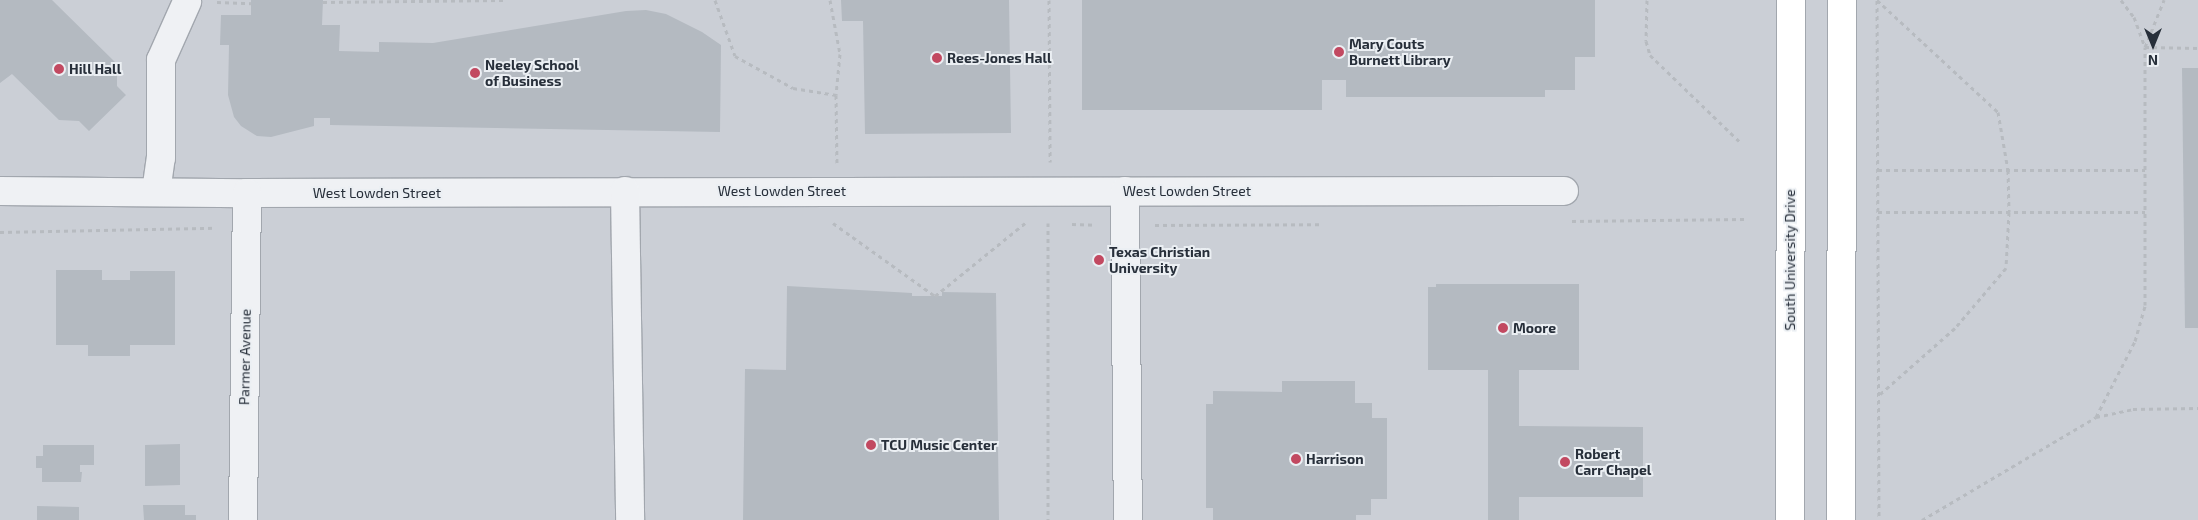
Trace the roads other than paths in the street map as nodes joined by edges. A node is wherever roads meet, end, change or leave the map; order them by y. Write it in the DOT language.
graph roads {
  1 [pos="1791,0"];
  2 [pos="1842,0"];
  3 [pos="187,2"];
  4 [pos="0,191"];
  5 [pos="625,191"];
  6 [pos="1125,191"];
  7 [pos="1564,191"];
  8 [pos="156,192"];
  9 [pos="248,193"];
  10 [pos="243,520"];
  11 [pos="630,520"];
  12 [pos="1128,520"];
  13 [pos="1790,520"];
  14 [pos="1841,520"];
  1 -- 13 [label="main road, South University Drive"];
  2 -- 14 [label="main road"];
  3 -- 8 [label="street"];
  4 -- 8 [label="street, West Lowden Street"];
  5 -- 6 [label="street, West Lowden Street"];
  5 -- 9 [label="street, West Lowden Street"];
  5 -- 11 [label="street"];
  6 -- 7 [label="street, West Lowden Street"];
  6 -- 12 [label="street"];
  8 -- 9 [label="street, West Lowden Street"];
  9 -- 10 [label="street, Parmer Avenue"];
}
